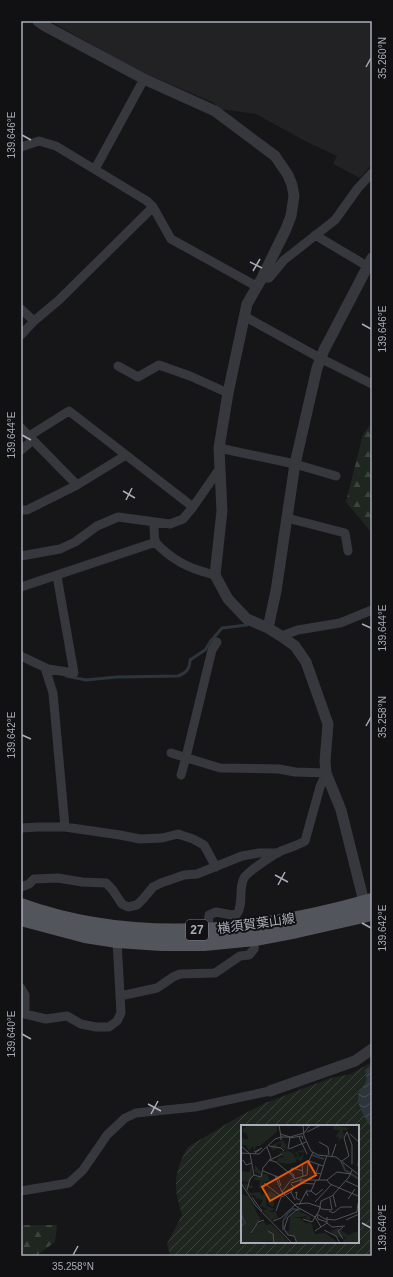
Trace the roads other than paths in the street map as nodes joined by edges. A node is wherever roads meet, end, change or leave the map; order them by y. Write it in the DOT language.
graph roads {
  1 [pos="38,21"];
  2 [pos="144,79"];
  3 [pos="21,147"];
  4 [pos="94,169"];
  5 [pos="372,173"];
  6 [pos="153,207"];
  7 [pos="315,235"];
  8 [pos="370,264"];
  9 [pos="259,282"];
  10 [pos="21,309"];
  11 [pos="244,316"];
  12 [pos="34,321"];
  13 [pos="21,335"];
  14 [pos="320,358"];
  15 [pos="118,366"];
  16 [pos="372,384"];
  17 [pos="228,393"];
  18 [pos="21,428"];
  19 [pos="31,438"];
  20 [pos="219,448"];
  21 [pos="21,450"];
  22 [pos="126,455"];
  23 [pos="295,464"];
  24 [pos="220,468"];
  25 [pos="336,476"];
  26 [pos="77,486"];
  27 [pos="193,507"];
  28 [pos="21,510"];
  29 [pos="287,518"];
  30 [pos="154,522"];
  31 [pos="156,542"];
  32 [pos="348,551"];
  33 [pos="21,556"];
  34 [pos="215,575"];
  35 [pos="57,576"];
  36 [pos="21,587"];
  37 [pos="372,610"];
  38 [pos="268,628"];
  39 [pos="281,636"];
  40 [pos="217,642"];
  41 [pos="21,656"];
  42 [pos="45,668"];
  43 [pos="171,753"];
  44 [pos="186,757"];
  45 [pos="326,773"];
  46 [pos="181,775"];
  47 [pos="65,827"];
  48 [pos="21,828"];
  49 [pos="278,852"];
  50 [pos="216,867"];
  51 [pos="21,887"];
  52 [pos="21,905"];
  53 [pos="369,908"];
  54 [pos="21,919"];
  55 [pos="208,930"];
  56 [pos="255,938"];
  57 [pos="117,941"];
  58 [pos="21,988"];
  59 [pos="120,996"];
  60 [pos="372,1049"];
  61 [pos="270,1091"];
  62 [pos="21,1191"];
  1 -- 2 [label="street"];
  2 -- 4 [label="street"];
  2 -- 9 [label="street"];
  3 -- 4 [label="street"];
  4 -- 6 [label="street"];
  5 -- 7 [label="street"];
  6 -- 9 [label="street"];
  6 -- 12 [label="street"];
  7 -- 8 [label="street"];
  7 -- 9 [label="street"];
  8 -- 14 [label="street"];
  9 -- 11 [label="street"];
  10 -- 12 [label="street"];
  11 -- 14 [label="street"];
  11 -- 17 [label="street"];
  12 -- 13 [label="street"];
  14 -- 16 [label="street"];
  14 -- 23 [label="street"];
  15 -- 17 [label="street"];
  17 -- 20 [label="street"];
  18 -- 19 [label="street"];
  19 -- 21 [label="street"];
  19 -- 22 [label="street"];
  19 -- 26 [label="street"];
  20 -- 23 [label="street"];
  20 -- 24 [label="street"];
  22 -- 26 [label="street"];
  22 -- 27 [label="street"];
  23 -- 25 [label="street"];
  23 -- 29 [label="street"];
  24 -- 27 [label="street"];
  24 -- 34 [label="street"];
  26 -- 28 [label="street"];
  27 -- 30 [label="street"];
  29 -- 32 [label="street"];
  29 -- 38 [label="street"];
  30 -- 31 [label="street"];
  30 -- 33 [label="street"];
  31 -- 34 [label="street"];
  31 -- 35 [label="street"];
  34 -- 38 [label="street"];
  35 -- 36 [label="street"];
  35 -- 42 [label="street"];
  37 -- 39 [label="street"];
  38 -- 39 [label="street"];
  39 -- 45 [label="street"];
  40 -- 44 [label="street"];
  41 -- 42 [label="street"];
  42 -- 47 [label="street"];
  43 -- 44 [label="street"];
  44 -- 45 [label="street"];
  44 -- 46 [label="street"];
  45 -- 49 [label="street"];
  45 -- 53 [label="street"];
  47 -- 48 [label="street"];
  47 -- 50 [label="street"];
  49 -- 50 [label="street"];
  49 -- 55 [label="street"];
  50 -- 51 [label="street"];
  52 -- 55 [label="main road, 横須賀葉山線 / 27"];
  53 -- 55 [label="main road, 横須賀葉山線 / 27"];
  53 -- 56 [label="main road, 横須賀葉山線 / 27"];
  54 -- 57 [label="main road, 横須賀葉山線 / 27"];
  56 -- 57 [label="main road, 横須賀葉山線 / 27"];
  56 -- 59 [label="street"];
  57 -- 59 [label="street"];
  58 -- 59 [label="street"];
  60 -- 61 [label="street"];
  61 -- 62 [label="street"];
}
